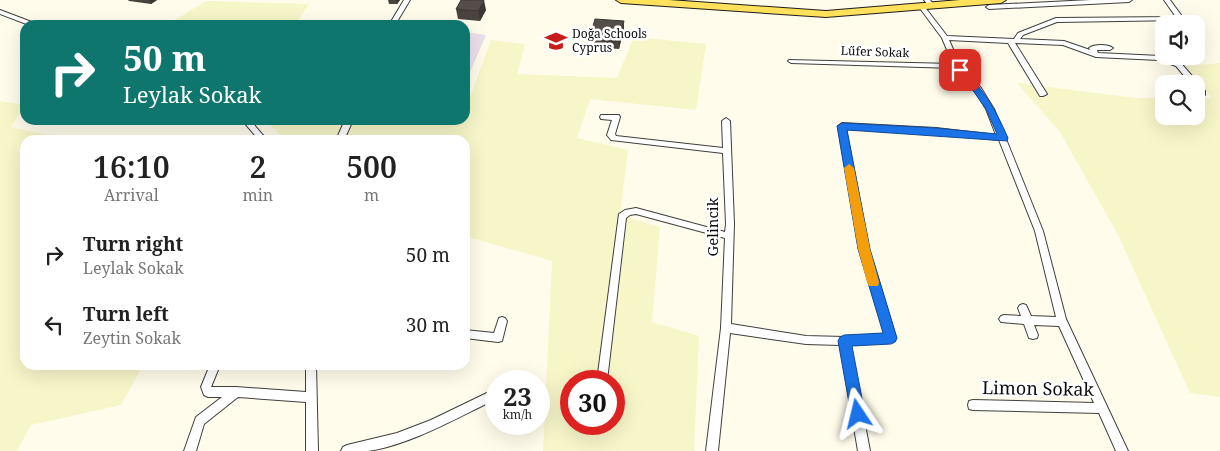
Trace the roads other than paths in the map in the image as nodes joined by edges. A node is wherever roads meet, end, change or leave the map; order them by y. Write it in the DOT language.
graph roads {
  1 [pos="407,0"];
  2 [pos="621,0"];
  3 [pos="1001,0"];
  4 [pos="1129,0"];
  5 [pos="1167,0"];
  6 [pos="674,2"];
  7 [pos="927,4"];
  8 [pos="989,7"];
  9 [pos="0,12"];
  10 [pos="22,20"];
  11 [pos="395,20"];
  12 [pos="945,38"];
  13 [pos="1013,41"];
  14 [pos="1110,48"];
  15 [pos="1096,55"];
  16 [pos="791,61"];
  17 [pos="957,66"];
  18 [pos="1187,75"];
  19 [pos="1043,94"];
  20 [pos="604,116"];
  21 [pos="726,121"];
  22 [pos="250,125"];
  23 [pos="259,135"];
  24 [pos="1003,138"];
  25 [pos="727,151"];
  26 [pos="729,236"];
  27 [pos="1023,308"];
  28 [pos="1004,319"];
  29 [pos="1029,320"];
  30 [pos="502,321"];
  31 [pos="1062,322"];
  32 [pos="726,328"];
  33 [pos="470,335"];
  34 [pos="1033,335"];
  35 [pos="844,341"];
  36 [pos="212,370"];
  37 [pos="310,370"];
  38 [pos="603,370"];
  39 [pos="236,392"];
  40 [pos="311,396"];
  41 [pos="485,399"];
  42 [pos="973,405"];
  43 [pos="1103,408"];
  44 [pos="190,451"];
  45 [pos="312,451"];
  46 [pos="347,451"];
  47 [pos="712,451"];
  48 [pos="864,451"];
  49 [pos="1122,451"];
  1 -- 11 [label="street"];
  2 -- 6 [label="main road"];
  3 -- 7 [label="main road"];
  4 -- 8 [label="street"];
  5 -- 13 [label="street"];
  6 -- 7 [label="main road"];
  7 -- 12 [label="street"];
  9 -- 10 [label="street"];
  12 -- 13 [label="street"];
  12 -- 17 [label="street"];
  13 -- 15 [label="street"];
  13 -- 19 [label="street"];
  14 -- 15 [label="street"];
  15 -- 18 [label="street"];
  16 -- 17 [label="street, Lűfer Sokak"];
  17 -- 24 [label="street"];
  20 -- 25 [label="street"];
  21 -- 25 [label="street, Gelincik"];
  22 -- 23 [label="street"];
  24 -- 31 [label="street"];
  24 -- 35 [label="street"];
  25 -- 26 [label="street, Gelincik"];
  26 -- 32 [label="street, Gelincik"];
  26 -- 38 [label="street"];
  27 -- 29 [label="street"];
  28 -- 29 [label="street"];
  29 -- 31 [label="street"];
  29 -- 34 [label="street"];
  30 -- 33 [label="street"];
  31 -- 43 [label="street"];
  32 -- 35 [label="street"];
  32 -- 47 [label="street, Gelincik"];
  35 -- 48 [label="street"];
  36 -- 39 [label="street"];
  37 -- 40 [label="street"];
  39 -- 40 [label="street"];
  39 -- 44 [label="street"];
  40 -- 45 [label="street"];
  41 -- 46 [label="street"];
  42 -- 43 [label="street, Limon Sokak"];
  43 -- 49 [label="street"];
}
